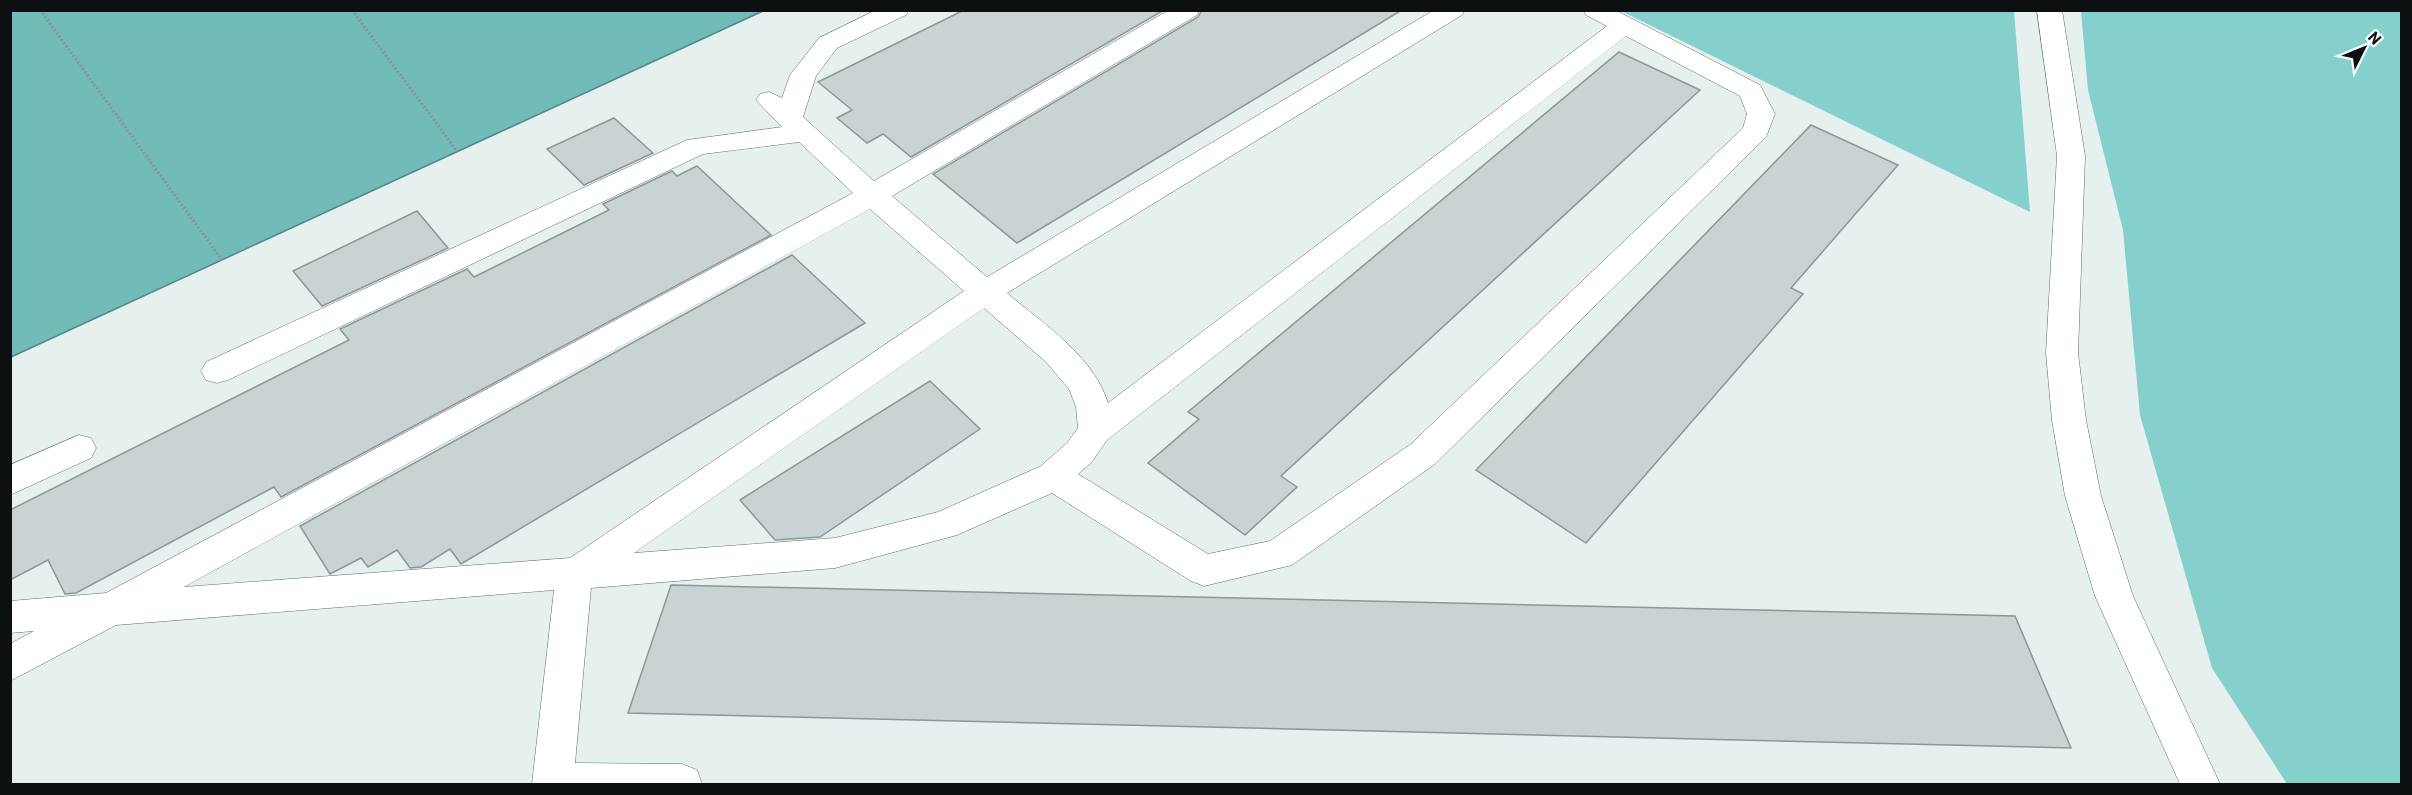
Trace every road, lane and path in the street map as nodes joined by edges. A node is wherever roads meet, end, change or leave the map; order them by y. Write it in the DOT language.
graph roads {
  1 [pos="40,10"];
  2 [pos="352,10"];
  3 [pos="897,10"];
  4 [pos="1188,10"];
  5 [pos="1453,10"];
  6 [pos="2049,10"];
  7 [pos="1610,18"];
  8 [pos="788,117"];
  9 [pos="457,151"];
  10 [pos="872,195"];
  11 [pos="222,260"];
  12 [pos="985,292"];
  13 [pos="217,371"];
  14 [pos="1095,430"];
  15 [pos="79,448"];
  16 [pos="1053,476"];
  17 [pos="10,482"];
  18 [pos="574,575"];
  19 [pos="105,611"];
  20 [pos="10,617"];
  21 [pos="10,664"];
  22 [pos="553,783"];
  23 [pos="682,784"];
  24 [pos="2200,784"];
  1 -- 11 [label="path"];
  2 -- 9 [label="path"];
  3 -- 8 [label="street"];
  4 -- 10 [label="street"];
  5 -- 12 [label="street"];
  6 -- 24 [label="street"];
  7 -- 14 [label="street"];
  7 -- 16 [label="street"];
  8 -- 10 [label="street"];
  8 -- 13 [label="street"];
  10 -- 12 [label="street"];
  10 -- 19 [label="street"];
  12 -- 14 [label="street"];
  12 -- 18 [label="street"];
  14 -- 16 [label="street"];
  15 -- 17 [label="street"];
  16 -- 18 [label="street"];
  18 -- 19 [label="street"];
  18 -- 22 [label="street"];
  19 -- 20 [label="street"];
  19 -- 21 [label="street"];
  22 -- 23 [label="street"];
}
